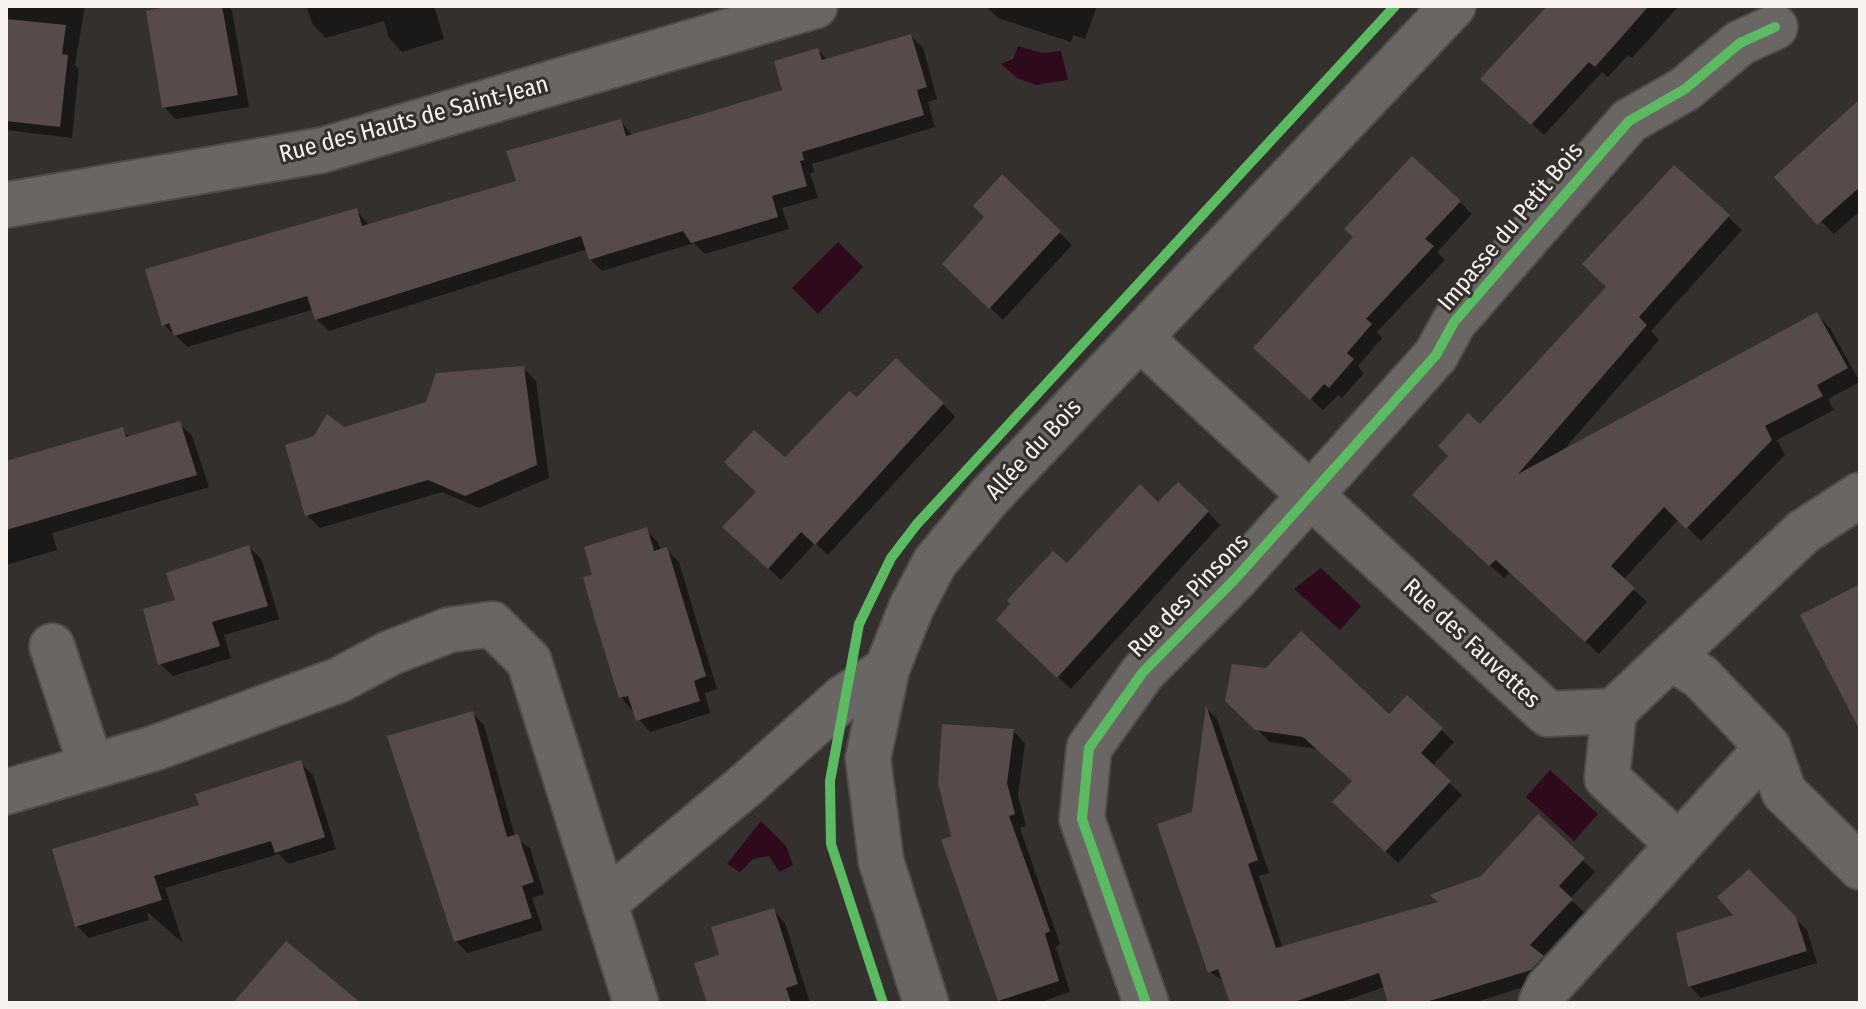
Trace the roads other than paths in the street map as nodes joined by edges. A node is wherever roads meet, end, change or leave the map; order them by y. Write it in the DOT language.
graph roads {
  1 [pos="815,6"];
  2 [pos="1453,6"];
  3 [pos="1775,27"];
  4 [pos="6,205"];
  5 [pos="1140,338"];
  6 [pos="1312,494"];
  7 [pos="1860,495"];
  8 [pos="52,646"];
  9 [pos="1672,659"];
  10 [pos="887,669"];
  11 [pos="1614,711"];
  12 [pos="1768,747"];
  13 [pos="91,766"];
  14 [pos="6,792"];
  15 [pos="1678,844"];
  16 [pos="1860,867"];
  17 [pos="607,901"];
  18 [pos="636,1003"];
  19 [pos="926,1003"];
  20 [pos="1146,1003"];
  21 [pos="1541,1003"];
  1 -- 4 [label="street, Rue des Hauts de Saint-Jean"];
  2 -- 5 [label="street, Allée du Bois"];
  3 -- 6 [label="street, Impasse du Petit Bois"];
  5 -- 6 [label="street, Rue des Fauvettes"];
  5 -- 10 [label="street, Allée du Bois"];
  6 -- 11 [label="street, Rue des Fauvettes"];
  6 -- 20 [label="street, Rue des Pinsons"];
  7 -- 9 [label="street"];
  8 -- 13 [label="street"];
  9 -- 11 [label="street"];
  9 -- 12 [label="street"];
  10 -- 17 [label="street"];
  10 -- 19 [label="street, Allée du Bois"];
  11 -- 15 [label="street"];
  12 -- 15 [label="street"];
  12 -- 16 [label="street"];
  13 -- 14 [label="street"];
  13 -- 17 [label="street"];
  15 -- 21 [label="street"];
  17 -- 18 [label="street"];
}
